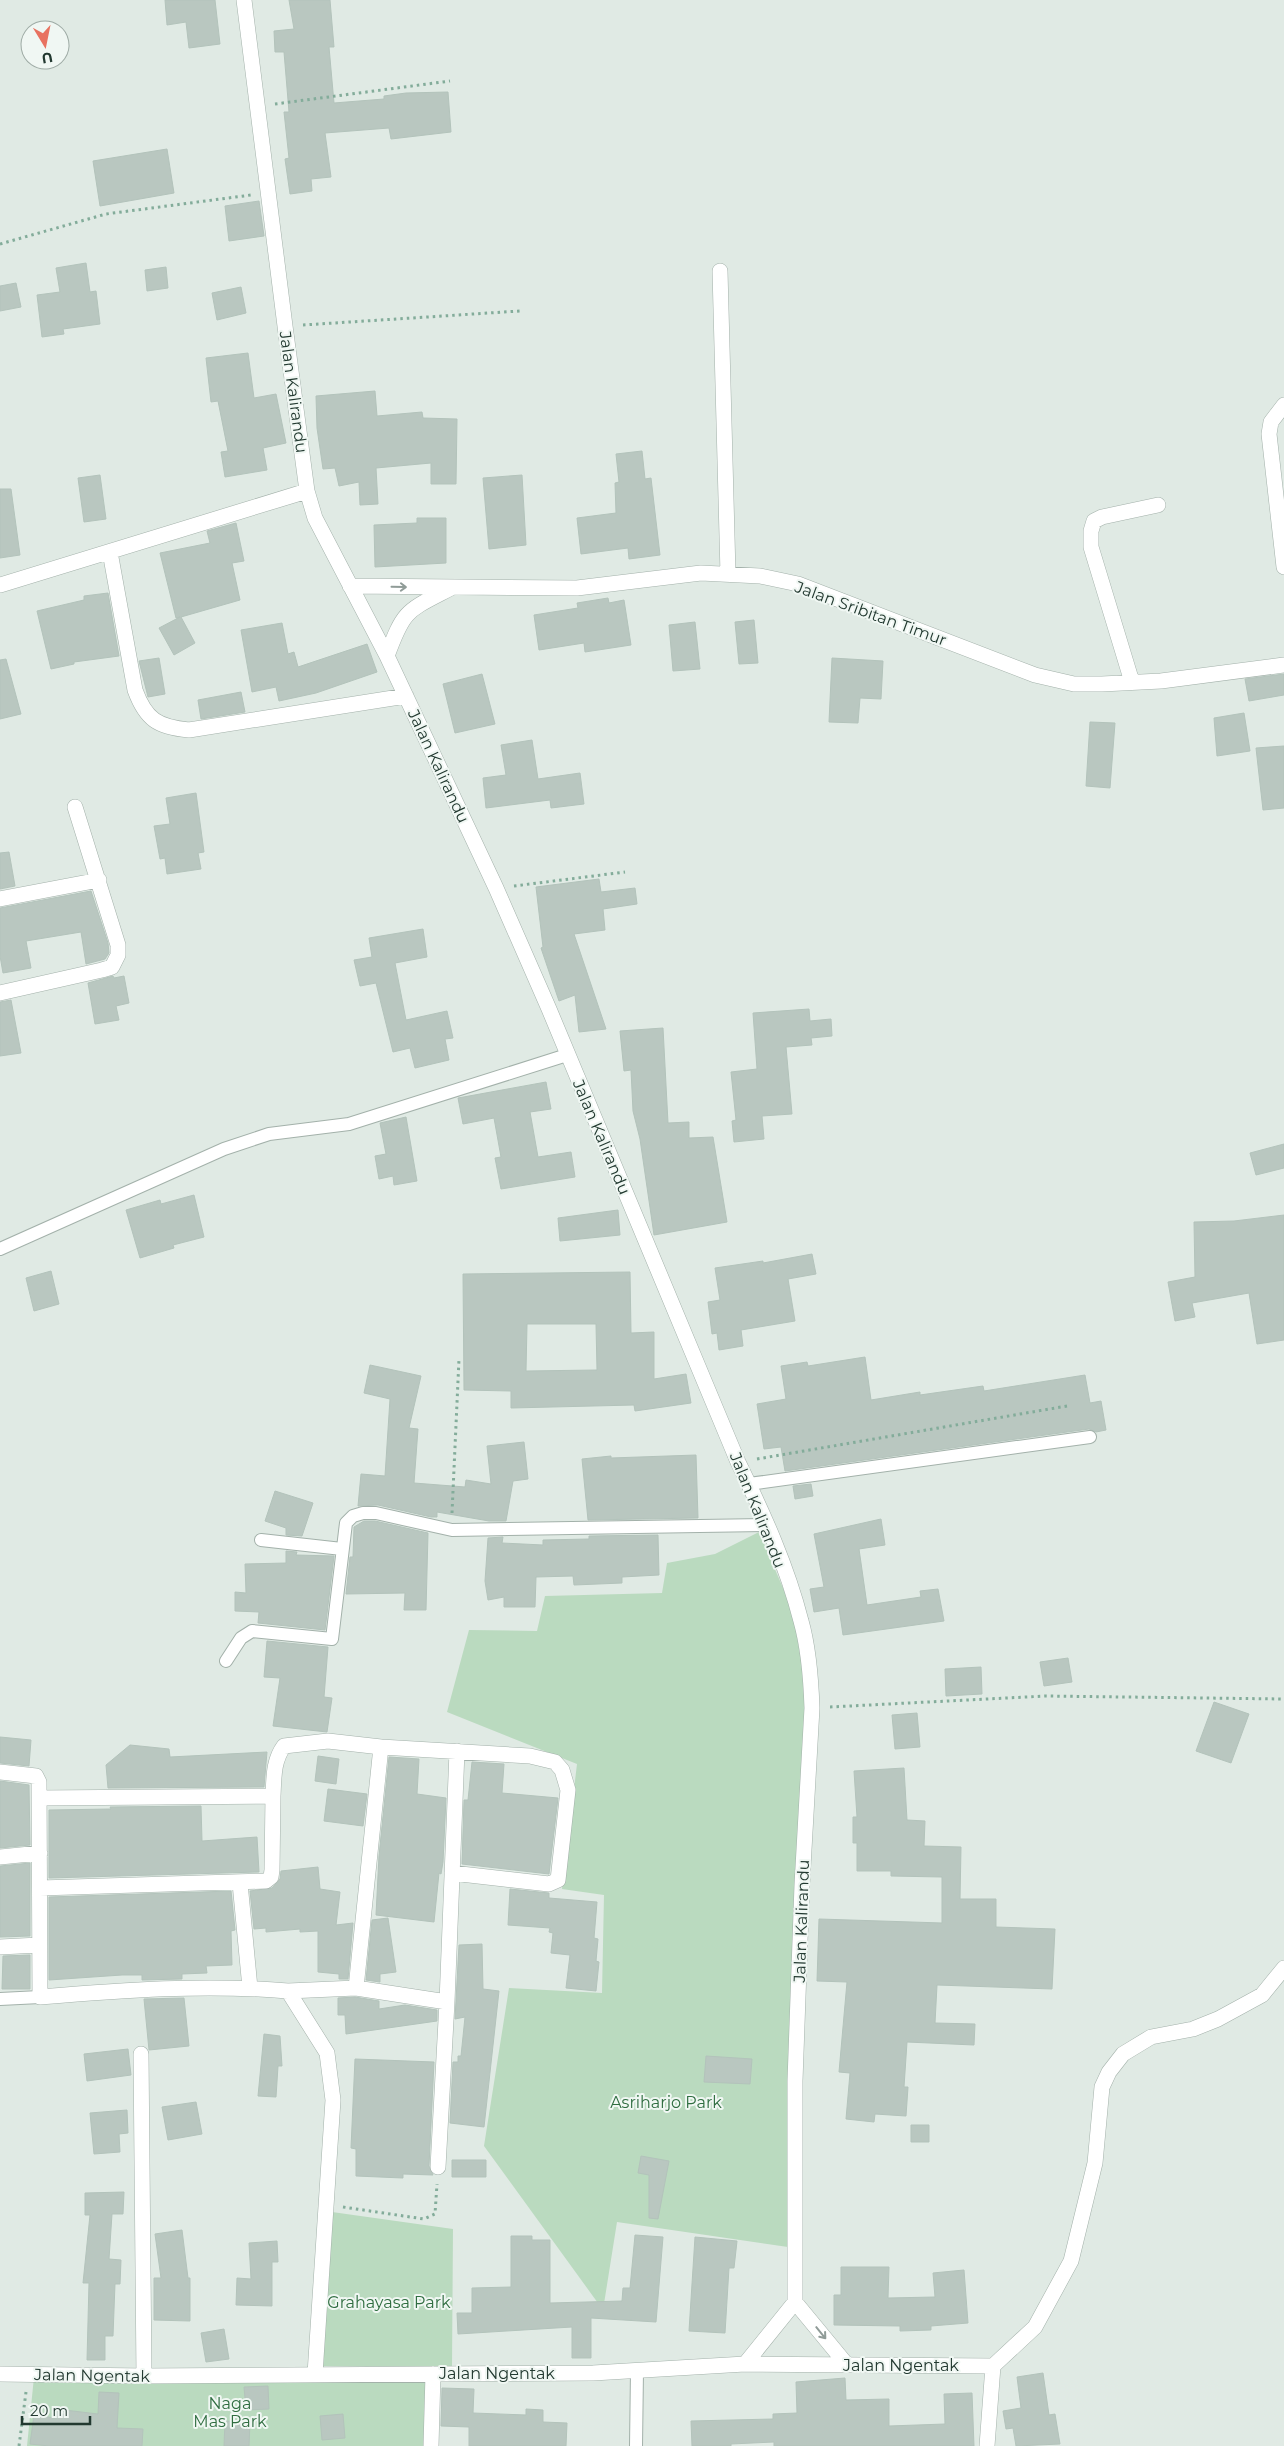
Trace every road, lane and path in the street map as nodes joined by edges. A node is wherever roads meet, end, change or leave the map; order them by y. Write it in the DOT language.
graph roads {
  1 [pos="244,0"];
  2 [pos="450,81"];
  3 [pos="257,106"];
  4 [pos="268,193"];
  5 [pos="0,244"];
  6 [pos="720,271"];
  7 [pos="520,312"];
  8 [pos="285,326"];
  9 [pos="1284,405"];
  10 [pos="307,491"];
  11 [pos="1158,505"];
  12 [pos="110,552"];
  13 [pos="1284,567"];
  14 [pos="728,574"];
  15 [pos="0,585"];
  16 [pos="350,586"];
  17 [pos="452,587"];
  18 [pos="387,656"];
  19 [pos="1284,664"];
  20 [pos="1132,682"];
  21 [pos="406,696"];
  22 [pos="75,807"];
  23 [pos="625,872"];
  24 [pos="99,880"];
  25 [pos="496,888"];
  26 [pos="0,899"];
  27 [pos="0,993"];
  28 [pos="567,1055"];
  29 [pos="0,1249"];
  30 [pos="458,1359"];
  31 [pos="1067,1406"];
  32 [pos="1090,1437"];
  33 [pos="738,1462"];
  34 [pos="749,1484"];
  35 [pos="768,1525"];
  36 [pos="452,1530"];
  37 [pos="260,1540"];
  38 [pos="342,1549"];
  39 [pos="226,1661"];
  40 [pos="1284,1698"];
  41 [pos="812,1708"];
  42 [pos="381,1748"];
  43 [pos="457,1751"];
  44 [pos="0,1772"];
  45 [pos="274,1796"];
  46 [pos="40,1798"];
  47 [pos="40,1853"];
  48 [pos="0,1856"];
  49 [pos="452,1872"];
  50 [pos="240,1883"];
  51 [pos="40,1888"];
  52 [pos="39,1945"];
  53 [pos="0,1947"];
  54 [pos="1284,1968"];
  55 [pos="250,1988"];
  56 [pos="356,1988"];
  57 [pos="288,1991"];
  58 [pos="40,1997"];
  59 [pos="0,1998"];
  60 [pos="447,2002"];
  61 [pos="141,2054"];
  62 [pos="438,2167"];
  63 [pos="327,2205"];
  64 [pos="795,2302"];
  65 [pos="745,2364"];
  66 [pos="847,2365"];
  67 [pos="993,2366"];
  68 [pos="637,2371"];
  69 [pos="28,2373"];
  70 [pos="0,2374"];
  71 [pos="314,2374"];
  72 [pos="433,2374"];
  73 [pos="144,2376"];
  74 [pos="19,2446"];
  75 [pos="431,2446"];
  76 [pos="636,2446"];
  77 [pos="987,2446"];
  1 -- 3 [label="street, Jalan Kalirandu"];
  2 -- 3 [label="path"];
  3 -- 4 [label="street, Jalan Kalirandu"];
  4 -- 5 [label="path"];
  4 -- 8 [label="street, Jalan Kalirandu"];
  6 -- 14 [label="street"];
  7 -- 8 [label="path"];
  8 -- 10 [label="street, Jalan Kalirandu"];
  9 -- 13 [label="street"];
  10 -- 12 [label="street"];
  10 -- 16 [label="street, Jalan Kalirandu"];
  11 -- 20 [label="street"];
  12 -- 15 [label="street"];
  12 -- 21 [label="street"];
  14 -- 17 [label="street, Jalan Sribitan Timur"];
  14 -- 20 [label="street, Jalan Sribitan Timur"];
  16 -- 17 [label="street, Jalan Sribitan Timur, one-way"];
  16 -- 18 [label="street, Jalan Kalirandu"];
  17 -- 18 [label="street, Jalan Sribitan Timur"];
  18 -- 21 [label="street, Jalan Kalirandu"];
  19 -- 20 [label="street, Jalan Sribitan Timur"];
  21 -- 25 [label="street, Jalan Kalirandu"];
  22 -- 24 [label="street"];
  23 -- 25 [label="path"];
  24 -- 26 [label="street"];
  24 -- 27 [label="street"];
  25 -- 28 [label="street, Jalan Kalirandu"];
  28 -- 29 [label="lane"];
  28 -- 33 [label="street, Jalan Kalirandu"];
  30 -- 36 [label="path"];
  31 -- 33 [label="path"];
  32 -- 34 [label="lane"];
  33 -- 34 [label="street, Jalan Kalirandu"];
  34 -- 35 [label="street, Jalan Kalirandu"];
  35 -- 36 [label="lane"];
  35 -- 41 [label="street, Jalan Kalirandu"];
  36 -- 38 [label="lane"];
  37 -- 38 [label="lane"];
  38 -- 39 [label="lane"];
  40 -- 41 [label="path"];
  41 -- 64 [label="street, Jalan Kalirandu"];
  42 -- 43 [label="street"];
  42 -- 45 [label="street"];
  42 -- 56 [label="street"];
  43 -- 49 [label="street"];
  43 -- 49 [label="street"];
  44 -- 46 [label="street"];
  45 -- 46 [label="street"];
  45 -- 50 [label="street"];
  46 -- 47 [label="street"];
  47 -- 48 [label="street"];
  47 -- 51 [label="street"];
  49 -- 60 [label="street"];
  50 -- 51 [label="street"];
  50 -- 55 [label="street"];
  51 -- 52 [label="street"];
  52 -- 53 [label="street"];
  52 -- 58 [label="street"];
  54 -- 67 [label="street"];
  55 -- 57 [label="street"];
  55 -- 58 [label="street"];
  56 -- 57 [label="street"];
  56 -- 60 [label="street"];
  57 -- 63 [label="street"];
  58 -- 59 [label="lane"];
  60 -- 62 [label="street"];
  61 -- 73 [label="street"];
  62 -- 63 [label="path"];
  63 -- 71 [label="street"];
  64 -- 65 [label="street"];
  64 -- 66 [label="street, one-way"];
  65 -- 66 [label="street, Jalan Ngentak"];
  65 -- 68 [label="street, Jalan Ngentak"];
  66 -- 67 [label="street, Jalan Ngentak"];
  67 -- 77 [label="street"];
  68 -- 72 [label="street, Jalan Ngentak"];
  68 -- 76 [label="lane"];
  69 -- 70 [label="street, Jalan Ngentak"];
  69 -- 73 [label="street, Jalan Ngentak"];
  69 -- 74 [label="path"];
  71 -- 72 [label="street, Jalan Ngentak"];
  71 -- 73 [label="street, Jalan Ngentak"];
  72 -- 75 [label="street"];
}
